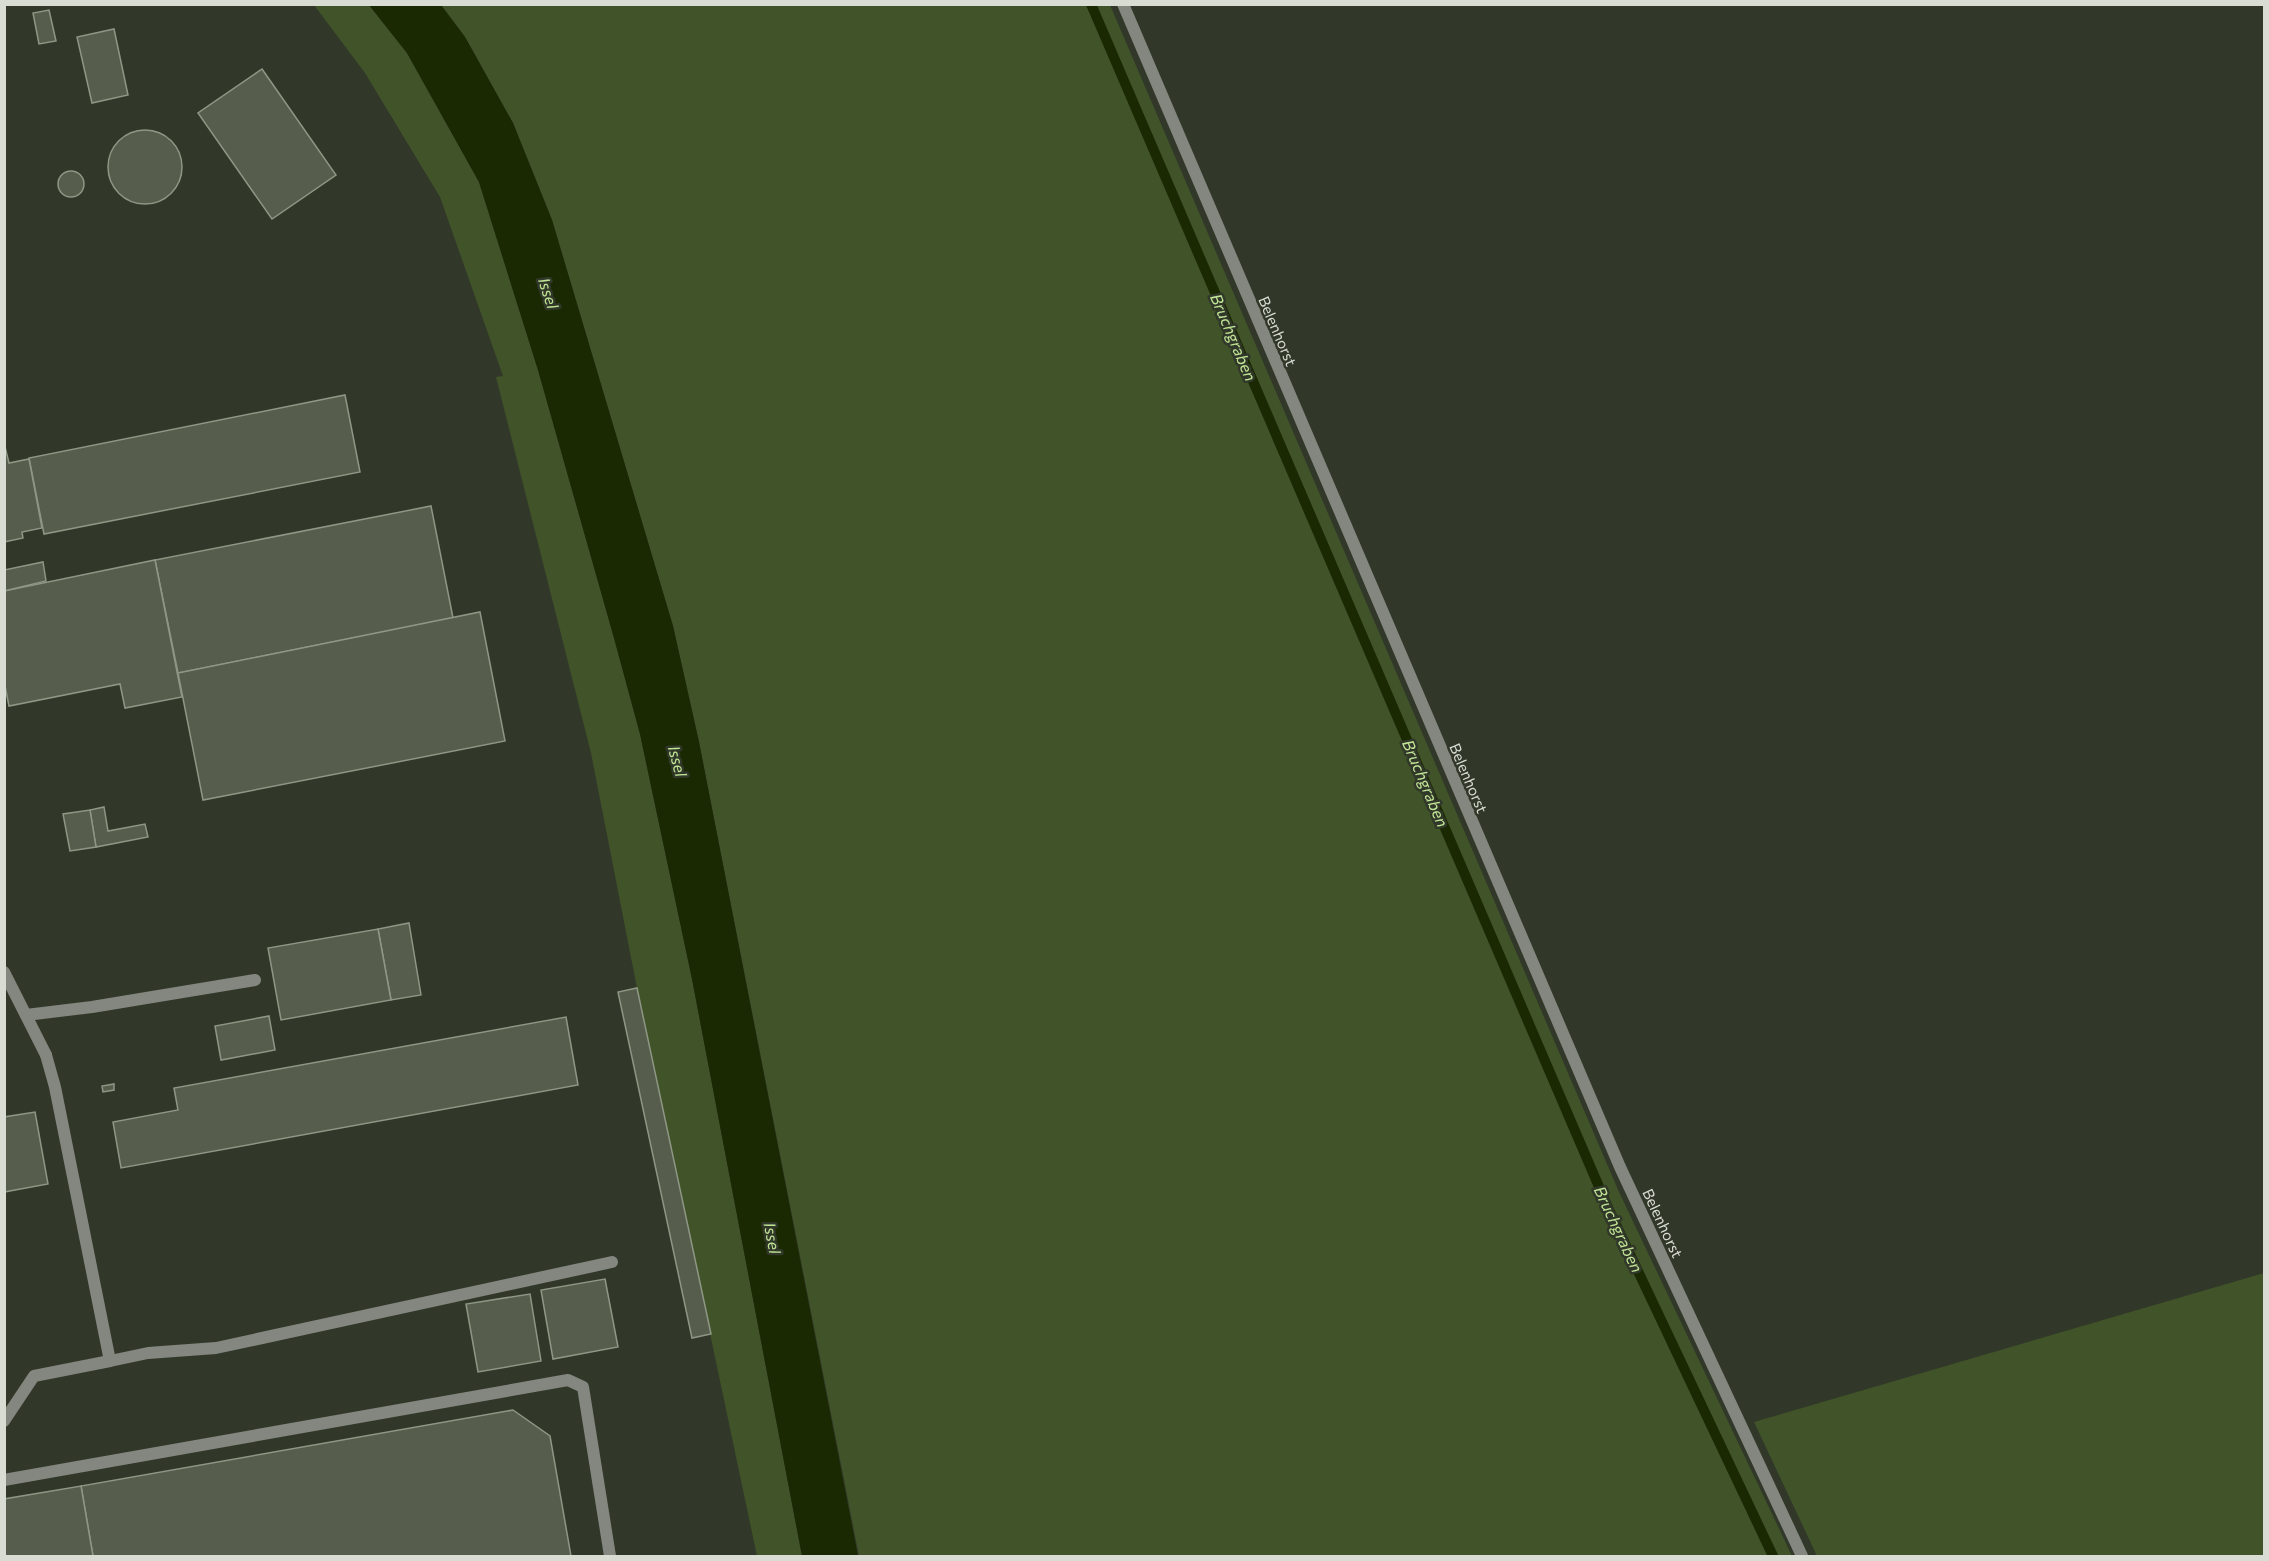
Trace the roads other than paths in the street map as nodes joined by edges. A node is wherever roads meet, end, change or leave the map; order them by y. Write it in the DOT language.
graph roads {
  1 [pos="1123,4"];
  2 [pos="4,972"];
  3 [pos="255,980"];
  4 [pos="26,1015"];
  5 [pos="612,1262"];
  6 [pos="110,1361"];
  7 [pos="4,1420"];
  8 [pos="4,1480"];
  9 [pos="610,1557"];
  10 [pos="1802,1557"];
  1 -- 10 [label="street, Belenhorst"];
  2 -- 4 [label="street"];
  3 -- 4 [label="street"];
  4 -- 6 [label="street"];
  5 -- 6 [label="street"];
  6 -- 7 [label="street"];
  8 -- 9 [label="street"];
}
